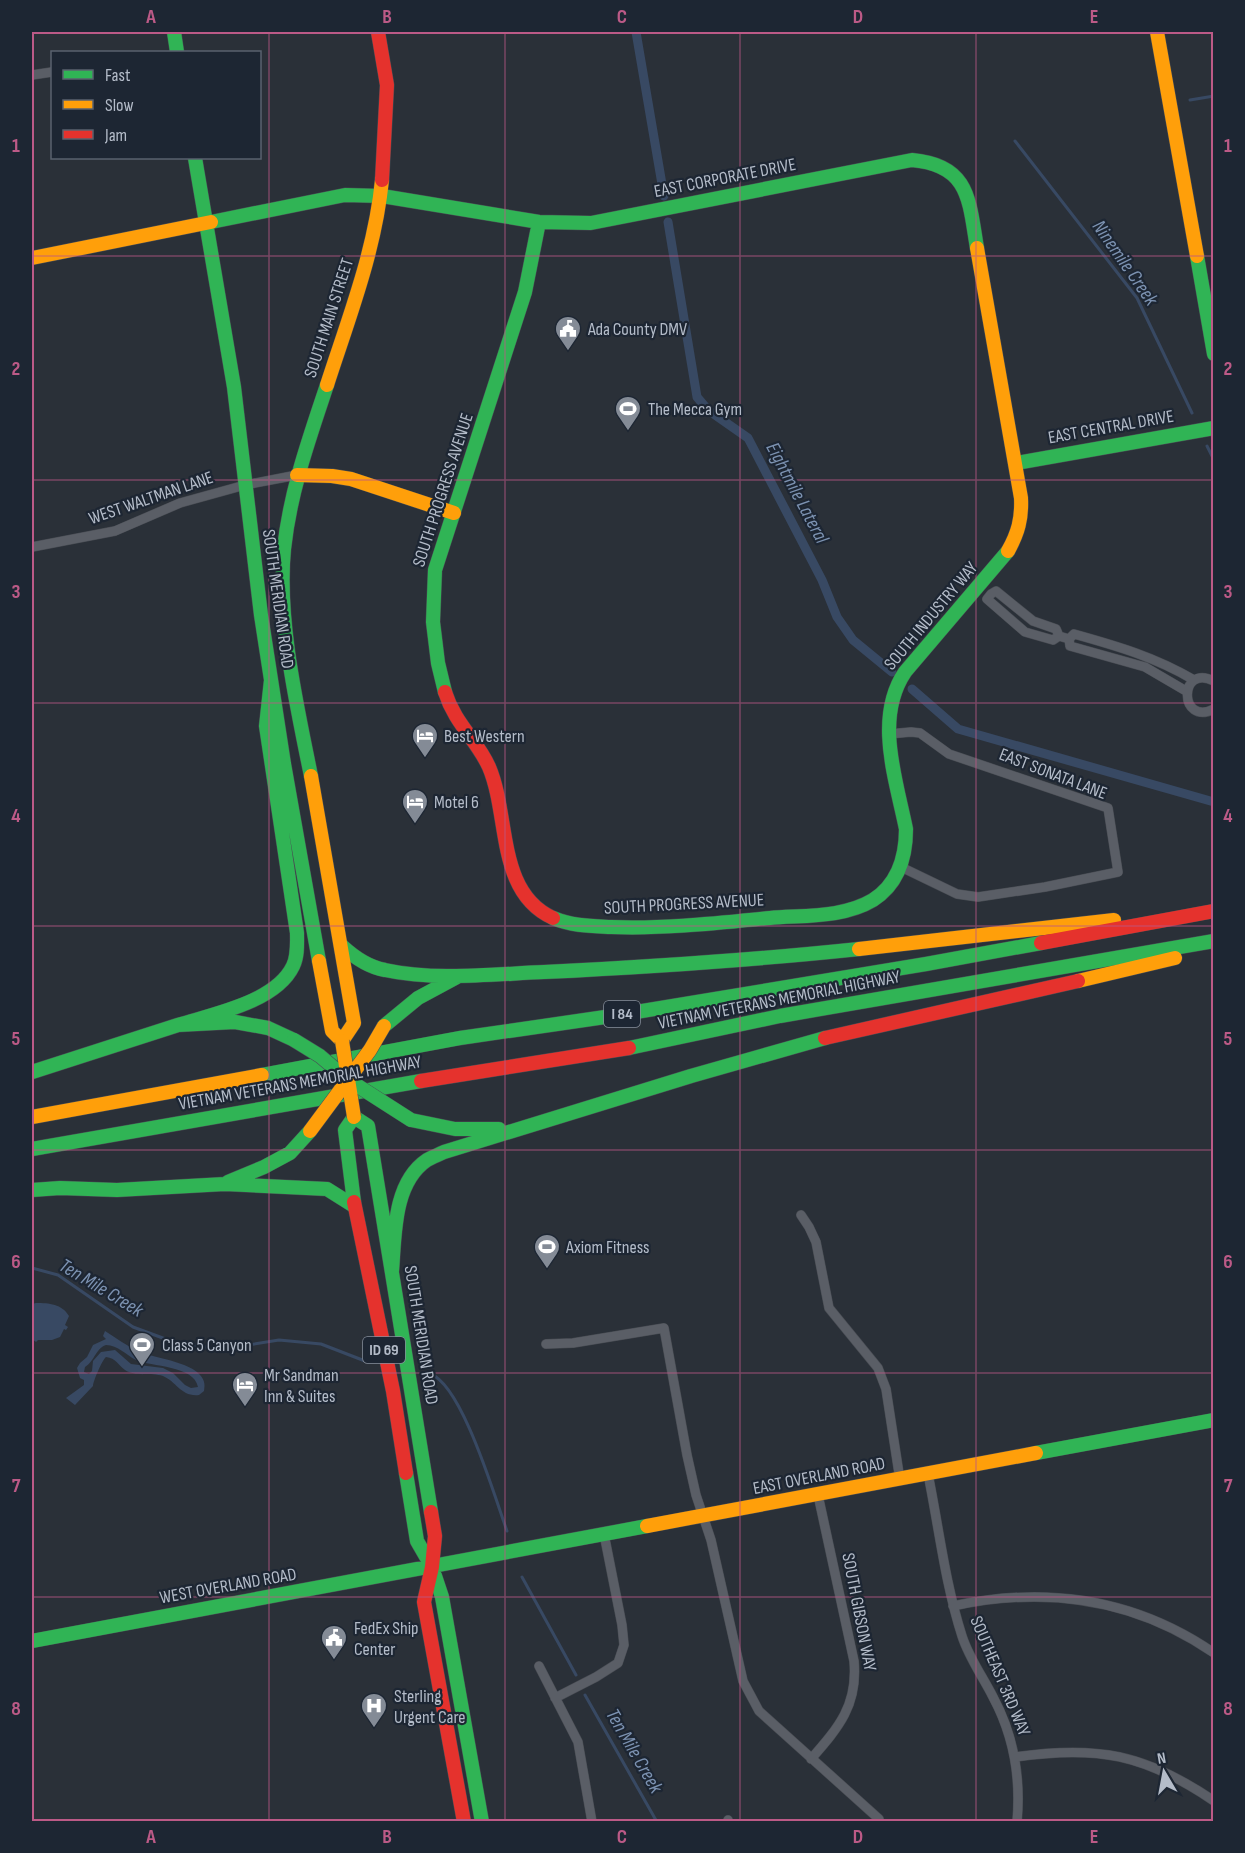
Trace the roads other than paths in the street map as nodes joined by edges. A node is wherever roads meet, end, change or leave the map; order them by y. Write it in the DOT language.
graph roads {
  1 [pos="174,32"];
  2 [pos="378,32"];
  3 [pos="1156,32"];
  4 [pos="174,51"];
  5 [pos="51,72"];
  6 [pos="32,75"];
  7 [pos="195,159"];
  8 [pos="382,196"];
  9 [pos="539,222"];
  10 [pos="206,223"];
  11 [pos="32,258"];
  12 [pos="1214,354"];
  13 [pos="1214,428"];
  14 [pos="1016,463"];
  15 [pos="297,476"];
  16 [pos="245,485"];
  17 [pos="454,513"];
  18 [pos="32,547"];
  19 [pos="986,589"];
  20 [pos="284,612"];
  21 [pos="1059,636"];
  22 [pos="1069,639"];
  23 [pos="271,680"];
  24 [pos="1194,680"];
  25 [pos="1214,681"];
  26 [pos="293,683"];
  27 [pos="1186,691"];
  28 [pos="1214,709"];
  29 [pos="889,734"];
  30 [pos="901,867"];
  31 [pos="1214,907"];
  32 [pos="843,910"];
  33 [pos="1214,911"];
  34 [pos="1214,941"];
  35 [pos="342,946"];
  36 [pos="1214,948"];
  37 [pos="460,975"];
  38 [pos="178,1025"];
  39 [pos="342,1041"];
  40 [pos="32,1072"];
  41 [pos="348,1079"];
  42 [pos="32,1117"];
  43 [pos="354,1117"];
  44 [pos="538,1125"];
  45 [pos="32,1149"];
  46 [pos="225,1184"];
  47 [pos="32,1190"];
  48 [pos="354,1206"];
  49 [pos="801,1215"];
  50 [pos="392,1271"];
  51 [pos="546,1344"];
  52 [pos="1214,1420"];
  53 [pos="928,1474"];
  54 [pos="900,1480"];
  55 [pos="818,1495"];
  56 [pos="703,1516"];
  57 [pos="604,1534"];
  58 [pos="432,1568"];
  59 [pos="953,1606"];
  60 [pos="32,1641"];
  61 [pos="1214,1653"];
  62 [pos="538,1666"];
  63 [pos="555,1698"];
  64 [pos="1015,1757"];
  65 [pos="811,1759"];
  66 [pos="1214,1801"];
  67 [pos="879,1820"];
  68 [pos="464,1821"];
  69 [pos="482,1821"];
  70 [pos="592,1821"];
  71 [pos="1017,1821"];
  1 -- 4 [label="main road"];
  2 -- 8 [label="main road, SOUTH MAIN STREET"];
  3 -- 12 [label="main road"];
  5 -- 6 [label="street"];
  7 -- 10 [label="main road, SOUTH MERIDIAN ROAD"];
  8 -- 9 [label="main road, EAST CORPORATE DRIVE"];
  8 -- 10 [label="main road, EAST CORPORATE DRIVE"];
  8 -- 15 [label="main road, SOUTH MAIN STREET"];
  9 -- 14 [label="main road, EAST CORPORATE DRIVE"];
  9 -- 17 [label="main road, SOUTH PROGRESS AVENUE"];
  10 -- 11 [label="main road, EAST CORPORATE DRIVE"];
  10 -- 16 [label="main road, SOUTH MERIDIAN ROAD"];
  13 -- 14 [label="main road, EAST CENTRAL DRIVE"];
  14 -- 19 [label="main road, SOUTH INDUSTRY WAY"];
  15 -- 16 [label="street, WEST WALTMAN LANE"];
  15 -- 17 [label="main road"];
  15 -- 20 [label="main road, SOUTH MAIN STREET"];
  16 -- 18 [label="street, WEST WALTMAN LANE"];
  16 -- 23 [label="main road, SOUTH MERIDIAN ROAD"];
  16 -- 26 [label="main road"];
  17 -- 32 [label="main road, SOUTH PROGRESS AVENUE"];
  19 -- 21 [label="street"];
  19 -- 21 [label="street"];
  19 -- 29 [label="main road, SOUTH INDUSTRY WAY"];
  20 -- 26 [label="main road, SOUTH MERIDIAN ROAD"];
  21 -- 22 [label="street"];
  22 -- 24 [label="street"];
  22 -- 27 [label="street"];
  23 -- 38 [label="main road"];
  23 -- 39 [label="main road, SOUTH MERIDIAN ROAD / ID 69"];
  24 -- 25 [label="street"];
  24 -- 27 [label="street"];
  26 -- 35 [label="main road, SOUTH MERIDIAN ROAD"];
  27 -- 28 [label="street"];
  29 -- 30 [label="main road, SOUTH INDUSTRY WAY"];
  29 -- 30 [label="street, EAST SONATA LANE"];
  30 -- 32 [label="main road, SOUTH INDUSTRY WAY"];
  31 -- 37 [label="main road"];
  33 -- 42 [label="main road, VIETNAM VETERANS MEMORIAL HIGHWAY / I 84"];
  34 -- 45 [label="main road, VIETNAM VETERANS MEMORIAL HIGHWAY / I 84"];
  35 -- 37 [label="main road"];
  35 -- 39 [label="main road, SOUTH MERIDIAN ROAD"];
  36 -- 44 [label="main road"];
  37 -- 41 [label="main road, bridge"];
  38 -- 40 [label="main road"];
  38 -- 41 [label="main road, bridge"];
  39 -- 41 [label="main road, SOUTH MERIDIAN ROAD / ID 69, bridge"];
  41 -- 43 [label="main road, SOUTH MERIDIAN ROAD / ID 69, bridge"];
  41 -- 44 [label="main road, bridge"];
  41 -- 46 [label="main road, bridge"];
  43 -- 48 [label="main road, SOUTH MERIDIAN ROAD / ID 69"];
  43 -- 50 [label="main road, SOUTH MERIDIAN ROAD / ID 69"];
  44 -- 50 [label="main road"];
  46 -- 47 [label="main road"];
  46 -- 48 [label="main road"];
  48 -- 58 [label="main road, SOUTH MERIDIAN ROAD / ID 69"];
  49 -- 54 [label="street"];
  50 -- 58 [label="main road, SOUTH MERIDIAN ROAD / ID 69"];
  51 -- 56 [label="street"];
  52 -- 53 [label="main road, EAST OVERLAND ROAD"];
  53 -- 54 [label="main road, EAST OVERLAND ROAD"];
  53 -- 59 [label="street, SOUTHEAST 3RD WAY"];
  54 -- 55 [label="main road, EAST OVERLAND ROAD"];
  55 -- 56 [label="main road, EAST OVERLAND ROAD"];
  55 -- 65 [label="street, SOUTH GIBSON WAY"];
  56 -- 57 [label="main road, EAST OVERLAND ROAD"];
  56 -- 65 [label="street"];
  57 -- 58 [label="main road, EAST OVERLAND ROAD"];
  57 -- 63 [label="street"];
  58 -- 60 [label="main road, WEST OVERLAND ROAD"];
  58 -- 68 [label="main road, SOUTH MERIDIAN ROAD / ID 69"];
  58 -- 69 [label="main road, SOUTH MERIDIAN ROAD / ID 69"];
  59 -- 61 [label="street"];
  59 -- 64 [label="street, SOUTHEAST 3RD WAY"];
  62 -- 63 [label="street"];
  63 -- 70 [label="street"];
  64 -- 66 [label="street"];
  64 -- 71 [label="street, SOUTHEAST 3RD WAY"];
  65 -- 67 [label="street"];
}
